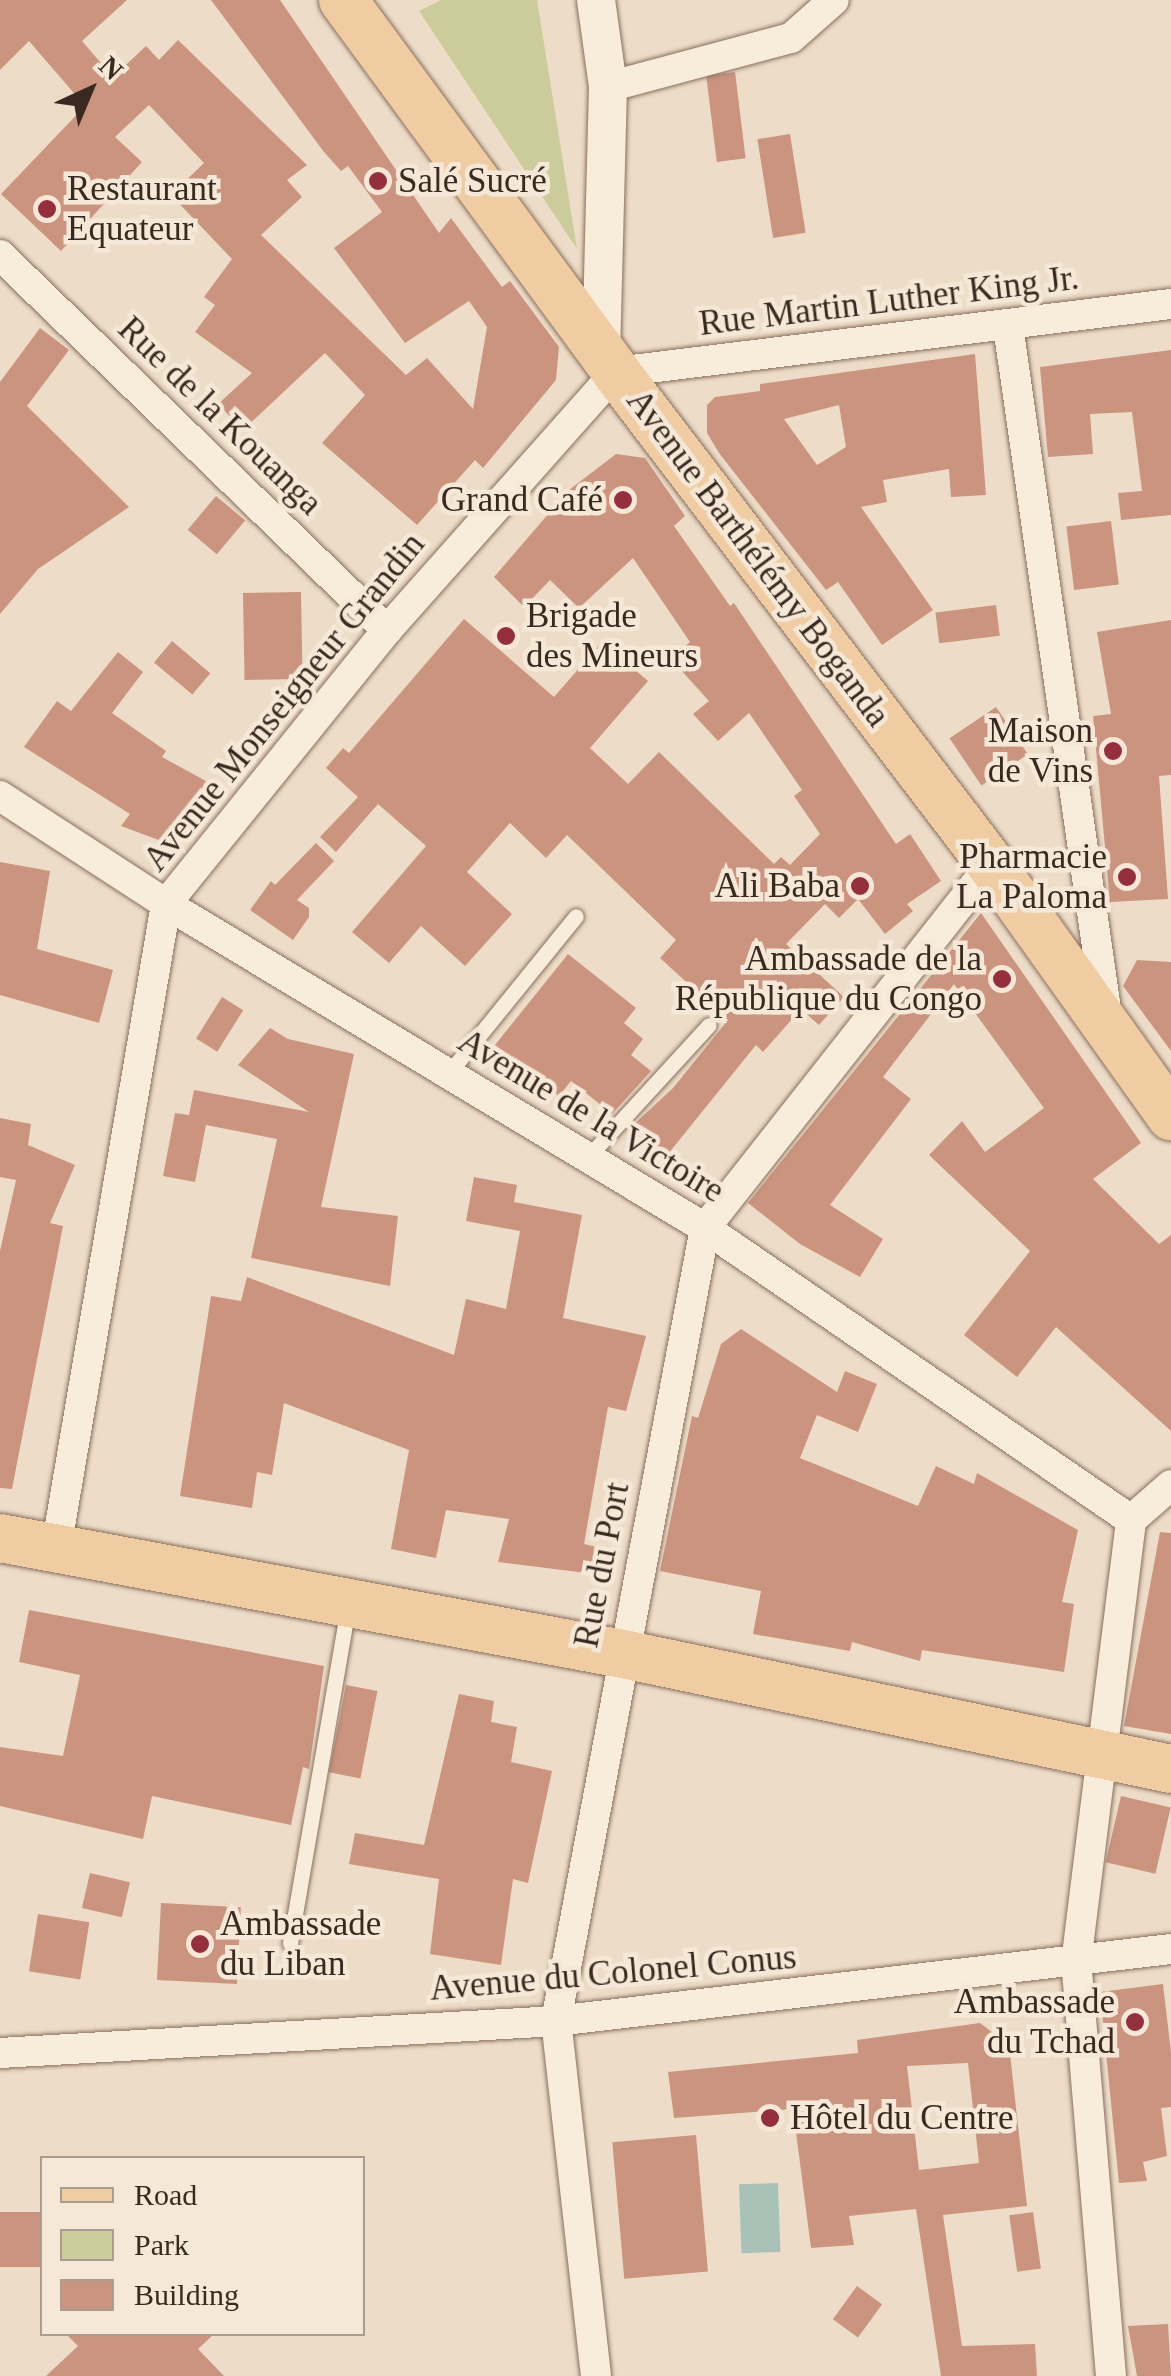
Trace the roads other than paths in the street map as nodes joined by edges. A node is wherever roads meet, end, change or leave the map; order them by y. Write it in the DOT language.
graph roads {
  1 [pos="344,0"];
  2 [pos="596,0"];
  3 [pos="834,0"];
  4 [pos="608,87"];
  5 [pos="0,256"];
  6 [pos="1171,304"];
  7 [pos="1008,326"];
  8 [pos="608,362"];
  9 [pos="387,630"];
  10 [pos="0,796"];
  11 [pos="991,864"];
  12 [pos="166,904"];
  13 [pos="576,916"];
  14 [pos="709,1025"];
  15 [pos="1109,1032"];
  16 [pos="448,1074"];
  17 [pos="1171,1116"];
  18 [pos="587,1158"];
  19 [pos="705,1228"];
  20 [pos="1171,1485"];
  21 [pos="1131,1520"];
  22 [pos="0,1538"];
  23 [pos="56,1549"];
  24 [pos="349,1603"];
  25 [pos="623,1654"];
  26 [pos="1102,1756"];
  27 [pos="1171,1768"];
  28 [pos="290,1943"];
  29 [pos="1171,1949"];
  30 [pos="1076,1963"];
  31 [pos="556,2020"];
  32 [pos="0,2053"];
  33 [pos="596,2376"];
  34 [pos="1111,2376"];
  1 -- 8 [label="main road, Avenue Barthélémy Boganda"];
  2 -- 4 [label="street"];
  3 -- 4 [label="street"];
  4 -- 8 [label="street"];
  5 -- 9 [label="street, Rue de la Kouanga"];
  6 -- 7 [label="street, Rue Martin Luther King Jr."];
  7 -- 8 [label="street, Rue Martin Luther King Jr."];
  7 -- 15 [label="street"];
  8 -- 9 [label="street, Avenue Monseigneur Grandin"];
  8 -- 11 [label="main road, Avenue Barthélémy Boganda"];
  9 -- 12 [label="street, Avenue Monseigneur Grandin"];
  10 -- 12 [label="street, Avenue de la Victoire"];
  11 -- 15 [label="main road, Avenue Barthélémy Boganda"];
  11 -- 19 [label="street, Rue du Port"];
  12 -- 16 [label="street, Avenue de la Victoire"];
  12 -- 23 [label="street, Avenue Monseigneur Grandin"];
  13 -- 16 [label="lane"];
  14 -- 18 [label="lane"];
  15 -- 17 [label="main road, Avenue Barthélémy Boganda"];
  16 -- 18 [label="street, Avenue de la Victoire"];
  18 -- 19 [label="street, Avenue de la Victoire"];
  19 -- 21 [label="street, Avenue de la Victoire"];
  19 -- 25 [label="street, Rue du Port"];
  20 -- 21 [label="street"];
  21 -- 26 [label="street"];
  22 -- 23 [label="main road"];
  23 -- 24 [label="main road"];
  24 -- 25 [label="main road"];
  24 -- 28 [label="lane"];
  25 -- 26 [label="main road"];
  25 -- 31 [label="street, Rue du Port"];
  26 -- 27 [label="main road"];
  26 -- 30 [label="street"];
  29 -- 30 [label="street, Avenue du Colonel Conus"];
  30 -- 31 [label="street, Avenue du Colonel Conus"];
  30 -- 34 [label="street"];
  31 -- 32 [label="street, Avenue du Colonel Conus"];
  31 -- 33 [label="street, Rue du Port"];
}
